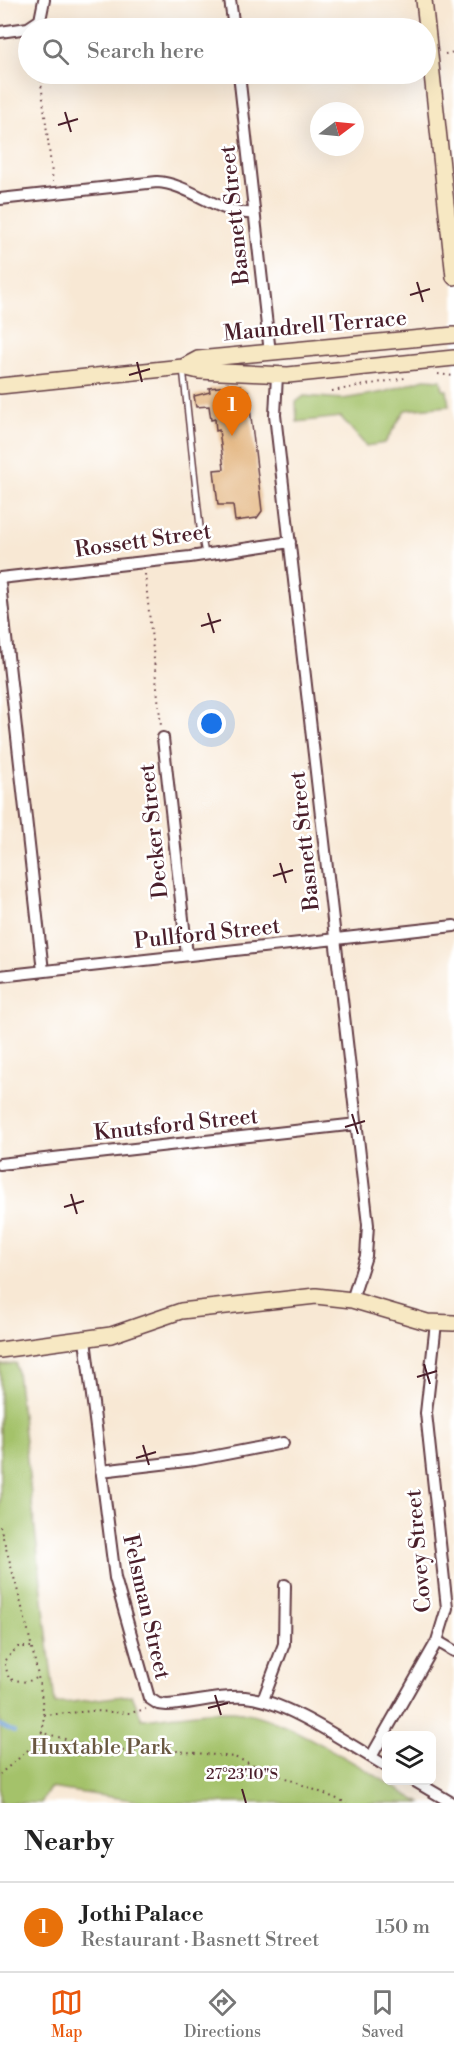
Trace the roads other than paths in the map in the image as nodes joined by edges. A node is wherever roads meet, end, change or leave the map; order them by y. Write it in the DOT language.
graph roads {
  1 [pos="44,0"];
  2 [pos="230,0"];
  3 [pos="424,0"];
  4 [pos="44,18"];
  5 [pos="233,18"];
  6 [pos="426,18"];
  7 [pos="18,29"];
  8 [pos="0,32"];
  9 [pos="240,84"];
  10 [pos="435,84"];
  11 [pos="450,195"];
  12 [pos="0,200"];
  13 [pos="254,213"];
  14 [pos="454,277"];
  15 [pos="454,335"];
  16 [pos="270,353"];
  17 [pos="454,358"];
  18 [pos="183,367"];
  19 [pos="276,375"];
  20 [pos="0,386"];
  21 [pos="290,542"];
  22 [pos="205,554"];
  23 [pos="0,578"];
  24 [pos="0,584"];
  25 [pos="163,738"];
  26 [pos="454,926"];
  27 [pos="336,939"];
  28 [pos="187,955"];
  29 [pos="43,971"];
  30 [pos="0,976"];
  31 [pos="357,1124"];
  32 [pos="0,1164"];
  33 [pos="352,1300"];
  34 [pos="436,1323"];
  35 [pos="454,1323"];
  36 [pos="85,1340"];
  37 [pos="0,1350"];
  38 [pos="283,1443"];
  39 [pos="101,1471"];
  40 [pos="285,1585"];
  41 [pos="437,1641"];
  42 [pos="454,1651"];
  43 [pos="263,1701"];
  44 [pos="371,1757"];
  45 [pos="382,1763"];
  46 [pos="421,1785"];
  47 [pos="452,1803"];
  1 -- 4 [label="street"];
  2 -- 5 [label="street"];
  3 -- 6 [label="main road"];
  7 -- 8 [label="street"];
  9 -- 13 [label="street, Basnett Street"];
  10 -- 11 [label="main road"];
  11 -- 14 [label="main road"];
  12 -- 13 [label="street"];
  13 -- 16 [label="street, Basnett Street"];
  15 -- 16 [label="main road, Maundrell Terrace"];
  16 -- 18 [label="main road, Maundrell Terrace"];
  17 -- 19 [label="main road, Maundrell Terrace"];
  18 -- 19 [label="main road, Maundrell Terrace"];
  18 -- 20 [label="main road, Maundrell Terrace"];
  18 -- 22 [label="lane"];
  19 -- 21 [label="street, Basnett Street"];
  21 -- 22 [label="street, Rossett Street"];
  21 -- 27 [label="street, Basnett Street"];
  22 -- 23 [label="street, Rossett Street"];
  24 -- 29 [label="street"];
  25 -- 28 [label="street, Decker Street"];
  26 -- 27 [label="street, Pullford Street"];
  27 -- 28 [label="street, Pullford Street"];
  27 -- 31 [label="street, Basnett Street"];
  28 -- 29 [label="street, Pullford Street"];
  29 -- 30 [label="street, Pullford Street"];
  31 -- 32 [label="street, Knutsford Street"];
  31 -- 33 [label="street, Basnett Street"];
  33 -- 34 [label="main road"];
  33 -- 36 [label="main road"];
  34 -- 35 [label="main road"];
  34 -- 41 [label="street, Covey Street"];
  36 -- 37 [label="main road"];
  36 -- 39 [label="street, Felsman Street"];
  38 -- 39 [label="street"];
  39 -- 43 [label="street, Felsman Street"];
  40 -- 43 [label="street"];
  41 -- 42 [label="street"];
  41 -- 44 [label="street, Covey Street"];
  43 -- 44 [label="street, Felsman Street"];
  44 -- 45 [label="street, Felsman Street"];
  46 -- 47 [label="street"];
}
